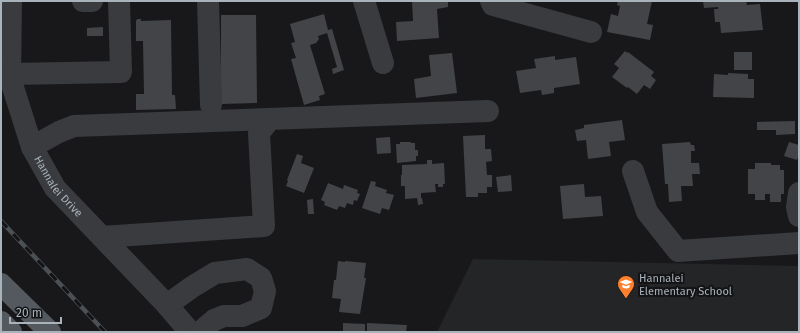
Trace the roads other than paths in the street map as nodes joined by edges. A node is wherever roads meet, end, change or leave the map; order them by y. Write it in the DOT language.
graph roads {
  1 [pos="11,1"];
  2 [pos="83,1"];
  3 [pos="92,1"];
  4 [pos="119,1"];
  5 [pos="208,1"];
  6 [pos="364,1"];
  7 [pos="492,3"];
  8 [pos="591,32"];
  9 [pos="383,63"];
  10 [pos="7,64"];
  11 [pos="211,105"];
  12 [pos="488,111"];
  13 [pos="270,119"];
  14 [pos="32,147"];
  15 [pos="633,171"];
  16 [pos="799,193"];
  17 [pos="799,216"];
  18 [pos="102,237"];
  19 [pos="799,243"];
  20 [pos="1,284"];
  21 [pos="167,306"];
  22 [pos="50,332"];
  23 [pos="190,332"];
  24 [pos="200,332"];
  1 -- 10 [label="street, Hannalei Drive"];
  2 -- 3 [label="street"];
  4 -- 10 [label="street"];
  5 -- 11 [label="street"];
  6 -- 9 [label="street"];
  7 -- 8 [label="street"];
  10 -- 14 [label="street, Hannalei Drive"];
  12 -- 13 [label="street"];
  13 -- 14 [label="street"];
  13 -- 18 [label="street"];
  14 -- 18 [label="street, Hannalei Drive"];
  15 -- 19 [label="street"];
  16 -- 17 [label="street"];
  18 -- 21 [label="street, Hannalei Drive"];
  20 -- 22 [label="main road"];
  21 -- 23 [label="street, Hannalei Drive"];
  21 -- 24 [label="street"];
}
